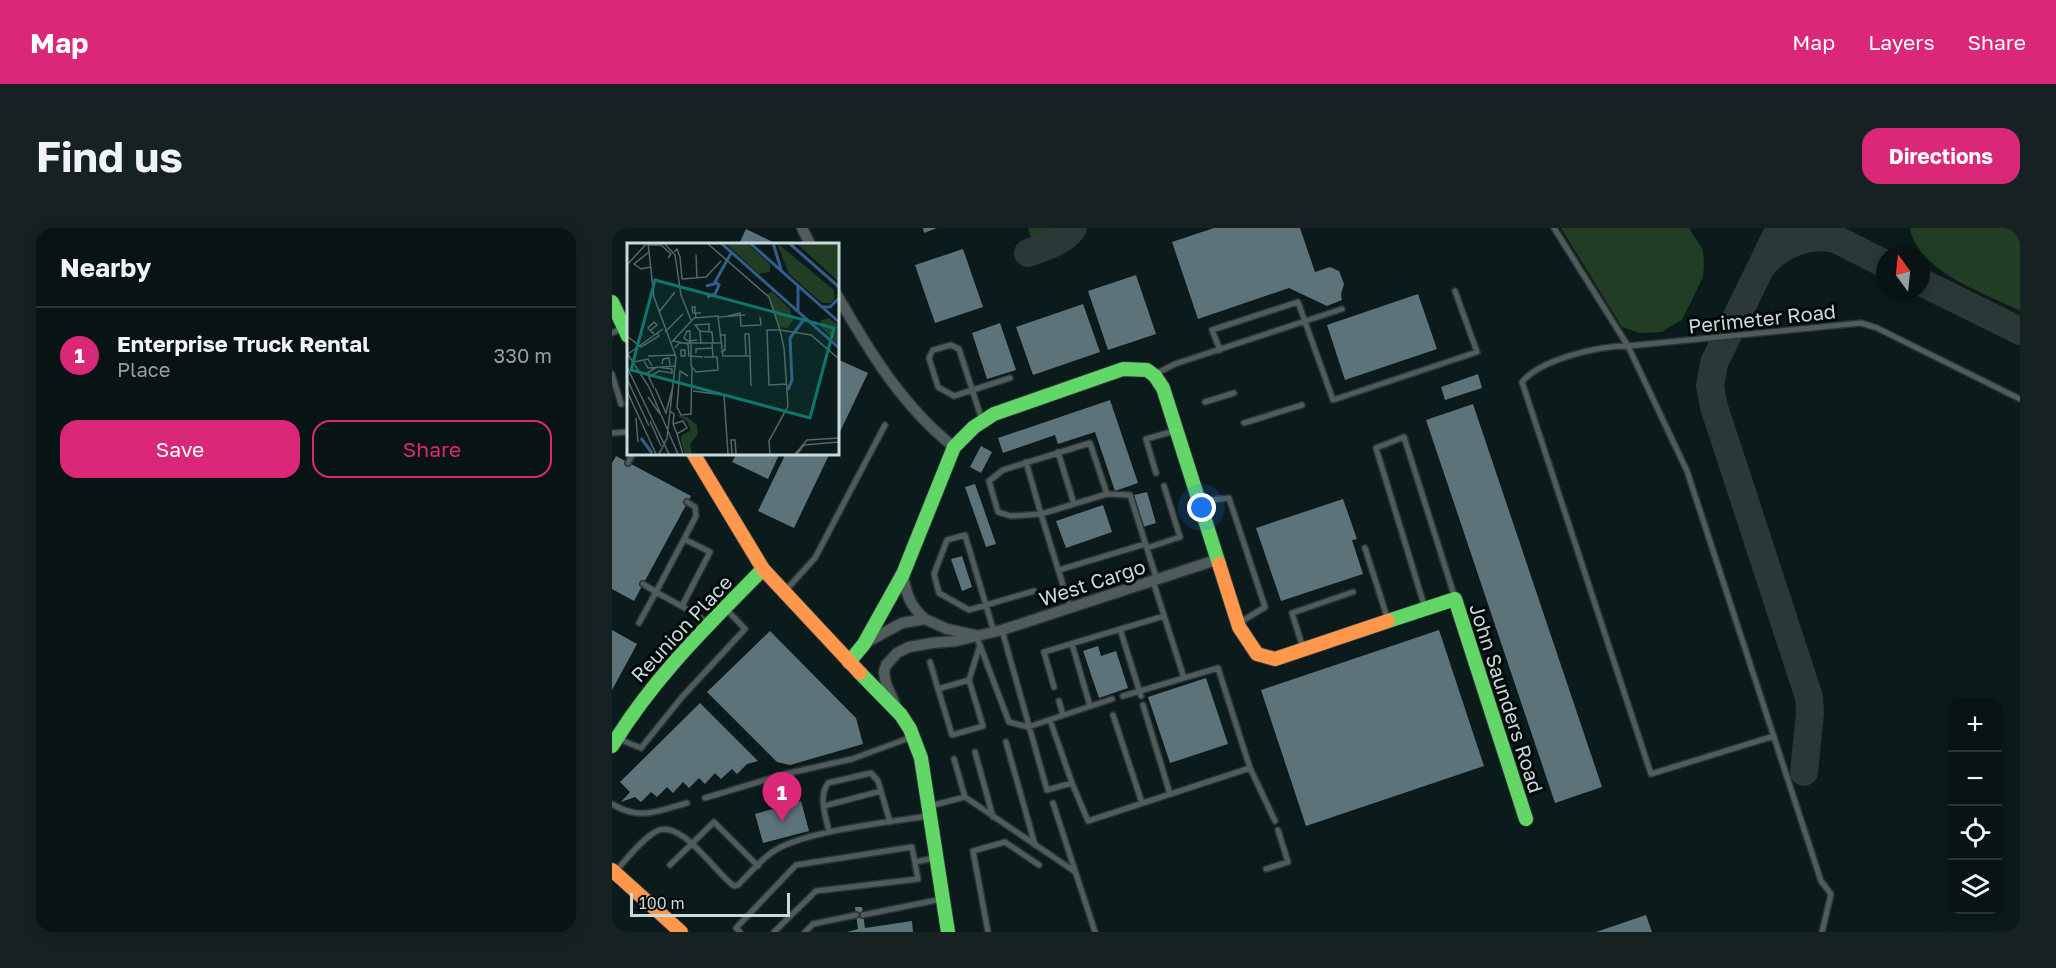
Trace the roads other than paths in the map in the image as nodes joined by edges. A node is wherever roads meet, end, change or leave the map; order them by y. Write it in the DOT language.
graph roads {
  1 [pos="802,228"];
  2 [pos="1554,228"];
  3 [pos="810,243"];
  4 [pos="1455,291"];
  5 [pos="838,297"];
  6 [pos="612,303"];
  7 [pos="1342,309"];
  8 [pos="1305,321"];
  9 [pos="622,332"];
  10 [pos="1628,346"];
  11 [pos="1220,350"];
  12 [pos="1151,372"];
  13 [pos="612,374"];
  14 [pos="1010,378"];
  15 [pos="972,390"];
  16 [pos="1234,393"];
  17 [pos="2020,399"];
  18 [pos="1205,402"];
  19 [pos="621,404"];
  20 [pos="1302,405"];
  21 [pos="982,421"];
  22 [pos="1244,423"];
  23 [pos="885,425"];
  24 [pos="1177,430"];
  25 [pos="627,432"];
  26 [pos="612,433"];
  27 [pos="954,447"];
  28 [pos="1058,453"];
  29 [pos="632,454"];
  30 [pos="698,456"];
  31 [pos="1026,462"];
  32 [pos="628,463"];
  33 [pos="1156,472"];
  34 [pos="1164,486"];
  35 [pos="1107,494"];
  36 [pos="1200,501"];
  37 [pos="687,502"];
  38 [pos="1074,504"];
  39 [pos="1041,514"];
  40 [pos="684,539"];
  41 [pos="1146,546"];
  42 [pos="1365,548"];
  43 [pos="1219,559"];
  44 [pos="764,569"];
  45 [pos="1059,570"];
  46 [pos="903,574"];
  47 [pos="1155,580"];
  48 [pos="643,584"];
  49 [pos="1034,591"];
  50 [pos="656,592"];
  51 [pos="784,592"];
  52 [pos="1353,592"];
  53 [pos="1455,599"];
  54 [pos="986,605"];
  55 [pos="682,606"];
  56 [pos="725,608"];
  57 [pos="1070,608"];
  58 [pos="1426,609"];
  59 [pos="1164,616"];
  60 [pos="925,619"];
  61 [pos="1388,621"];
  62 [pos="639,623"];
  63 [pos="709,624"];
  64 [pos="1238,624"];
  65 [pos="1120,629"];
  66 [pos="998,631"];
  67 [pos="978,640"];
  68 [pos="864,644"];
  69 [pos="1072,644"];
  70 [pos="1303,650"];
  71 [pos="849,662"];
  72 [pos="930,662"];
  73 [pos="1184,678"];
  74 [pos="969,680"];
  75 [pos="1054,687"];
  76 [pos="938,689"];
  77 [pos="1140,694"];
  78 [pos="1123,696"];
  79 [pos="1059,701"];
  80 [pos="1143,705"];
  81 [pos="1090,706"];
  82 [pos="901,715"];
  83 [pos="1063,715"];
  84 [pos="1050,720"];
  85 [pos="1028,727"];
  86 [pos="913,736"];
  87 [pos="1774,736"];
  88 [pos="613,740"];
  89 [pos="1006,742"];
  90 [pos="975,752"];
  91 [pos="954,759"];
  92 [pos="1250,768"];
  93 [pos="1072,783"];
  94 [pos="881,791"];
  95 [pos="1170,794"];
  96 [pos="705,798"];
  97 [pos="964,798"];
  98 [pos="687,803"];
  99 [pos="1053,803"];
  100 [pos="1142,803"];
  101 [pos="612,804"];
  102 [pos="824,806"];
  103 [pos="929,811"];
  104 [pos="993,817"];
  105 [pos="1526,819"];
  106 [pos="1275,821"];
  107 [pos="890,822"];
  108 [pos="1278,830"];
  109 [pos="829,832"];
  110 [pos="691,844"];
  111 [pos="1035,845"];
  112 [pos="936,857"];
  113 [pos="915,862"];
  114 [pos="669,865"];
  115 [pos="1039,865"];
  116 [pos="758,866"];
  117 [pos="1266,869"];
  118 [pos="613,871"];
  119 [pos="1074,871"];
  120 [pos="943,899"];
  121 [pos="681,932"];
  122 [pos="740,932"];
  123 [pos="774,932"];
  124 [pos="805,932"];
  125 [pos="948,932"];
  126 [pos="988,932"];
  127 [pos="1095,932"];
  128 [pos="1822,932"];
  1 -- 3 [label="street"];
  2 -- 10 [label="lane"];
  4 -- 8 [label="lane"];
  5 -- 27 [label="street"];
  6 -- 9 [label="street"];
  7 -- 8 [label="lane"];
  8 -- 11 [label="lane"];
  8 -- 11 [label="lane"];
  10 -- 17 [label="lane, Perimeter Road"];
  10 -- 87 [label="lane"];
  10 -- 87 [label="lane, Perimeter Road"];
  11 -- 12 [label="lane"];
  12 -- 21 [label="street"];
  12 -- 24 [label="street, John Saunders Road"];
  13 -- 19 [label="lane"];
  14 -- 15 [label="lane"];
  15 -- 15 [label="lane"];
  15 -- 21 [label="lane"];
  16 -- 18 [label="lane"];
  20 -- 22 [label="lane"];
  21 -- 27 [label="street"];
  23 -- 51 [label="lane"];
  24 -- 33 [label="lane"];
  24 -- 36 [label="street, John Saunders Road"];
  25 -- 26 [label="lane"];
  27 -- 46 [label="street"];
  28 -- 31 [label="lane"];
  28 -- 35 [label="lane"];
  28 -- 38 [label="lane"];
  29 -- 32 [label="lane"];
  30 -- 44 [label="street"];
  31 -- 39 [label="lane"];
  31 -- 39 [label="lane"];
  34 -- 41 [label="lane"];
  35 -- 38 [label="lane"];
  35 -- 41 [label="lane"];
  36 -- 43 [label="street, John Saunders Road"];
  36 -- 64 [label="lane"];
  37 -- 40 [label="lane"];
  38 -- 39 [label="lane"];
  39 -- 45 [label="lane"];
  40 -- 50 [label="lane"];
  40 -- 55 [label="lane"];
  41 -- 45 [label="lane"];
  41 -- 47 [label="lane"];
  42 -- 61 [label="lane"];
  43 -- 47 [label="street, West Cargo"];
  43 -- 64 [label="street, John Saunders Road"];
  44 -- 51 [label="street"];
  44 -- 56 [label="street, Reunion Place"];
  45 -- 57 [label="lane"];
  46 -- 60 [label="street"];
  46 -- 68 [label="street"];
  47 -- 57 [label="street, West Cargo"];
  47 -- 59 [label="lane"];
  48 -- 50 [label="lane"];
  49 -- 54 [label="lane"];
  50 -- 55 [label="lane"];
  50 -- 62 [label="lane"];
  51 -- 71 [label="street"];
  52 -- 70 [label="lane"];
  53 -- 58 [label="street, John Saunders Road"];
  53 -- 58 [label="lane"];
  53 -- 105 [label="street, John Saunders Road"];
  54 -- 54 [label="lane"];
  54 -- 66 [label="lane"];
  55 -- 63 [label="lane"];
  56 -- 63 [label="street, Reunion Place"];
  56 -- 88 [label="lane"];
  57 -- 66 [label="street, West Cargo"];
  58 -- 61 [label="street, John Saunders Road"];
  59 -- 65 [label="lane"];
  59 -- 73 [label="lane"];
  60 -- 67 [label="street, West Cargo"];
  60 -- 68 [label="street"];
  61 -- 70 [label="street, John Saunders Road"];
  63 -- 88 [label="street, Reunion Place"];
  64 -- 70 [label="street, John Saunders Road"];
  65 -- 69 [label="lane"];
  65 -- 77 [label="lane"];
  66 -- 67 [label="street, West Cargo"];
  66 -- 85 [label="lane"];
  67 -- 74 [label="lane"];
  67 -- 82 [label="street, West Cargo"];
  67 -- 85 [label="lane"];
  68 -- 71 [label="street"];
  69 -- 75 [label="lane"];
  69 -- 81 [label="lane"];
  71 -- 82 [label="street"];
  72 -- 76 [label="lane"];
  73 -- 77 [label="lane"];
  73 -- 92 [label="lane"];
  74 -- 76 [label="lane"];
  74 -- 76 [label="lane"];
  77 -- 78 [label="lane"];
  79 -- 83 [label="lane"];
  80 -- 95 [label="lane"];
  81 -- 83 [label="lane"];
  81 -- 100 [label="lane"];
  82 -- 86 [label="street"];
  83 -- 84 [label="lane"];
  84 -- 85 [label="lane"];
  84 -- 93 [label="lane"];
  85 -- 93 [label="lane"];
  86 -- 96 [label="lane"];
  86 -- 103 [label="street"];
  87 -- 128 [label="lane"];
  89 -- 111 [label="lane"];
  90 -- 104 [label="lane"];
  91 -- 97 [label="lane"];
  92 -- 95 [label="lane"];
  92 -- 106 [label="lane"];
  93 -- 100 [label="lane"];
  94 -- 102 [label="lane"];
  94 -- 102 [label="lane"];
  94 -- 107 [label="lane"];
  95 -- 100 [label="lane"];
  97 -- 103 [label="lane"];
  97 -- 104 [label="lane"];
  98 -- 101 [label="lane"];
  99 -- 119 [label="lane"];
  102 -- 109 [label="lane"];
  103 -- 107 [label="lane"];
  103 -- 112 [label="street"];
  104 -- 111 [label="lane"];
  107 -- 109 [label="lane"];
  108 -- 117 [label="lane"];
  109 -- 116 [label="lane"];
  110 -- 114 [label="lane"];
  110 -- 116 [label="lane"];
  110 -- 116 [label="lane"];
  110 -- 118 [label="lane"];
  111 -- 119 [label="lane"];
  112 -- 113 [label="lane"];
  112 -- 120 [label="street"];
  113 -- 122 [label="lane"];
  113 -- 123 [label="lane"];
  115 -- 126 [label="lane"];
  118 -- 121 [label="street"];
  119 -- 127 [label="lane"];
  120 -- 124 [label="lane"];
  120 -- 125 [label="street"];
}
